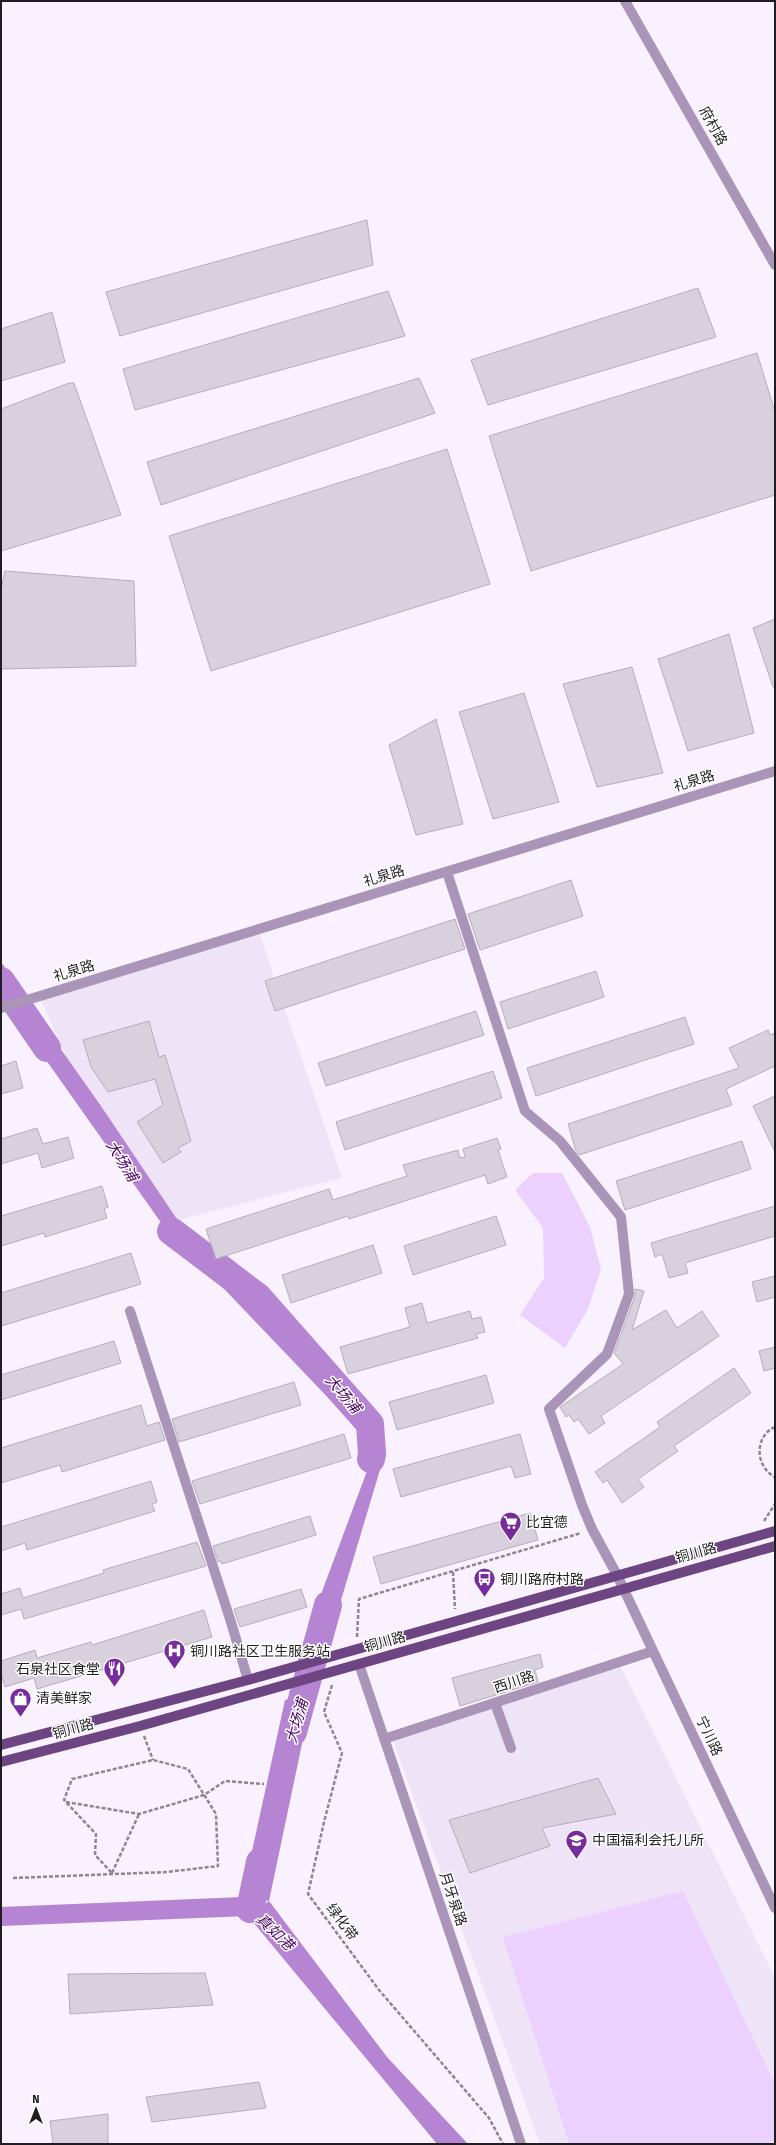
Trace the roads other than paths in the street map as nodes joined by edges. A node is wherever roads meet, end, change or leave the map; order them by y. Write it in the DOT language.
graph roads {
  1 [pos="625,1"];
  2 [pos="775,265"];
  3 [pos="775,771"];
  4 [pos="446,872"];
  5 [pos="1,1008"];
  6 [pos="130,1311"];
  7 [pos="775,1531"];
  8 [pos="775,1546"];
  9 [pos="617,1575"];
  10 [pos="623,1589"];
  11 [pos="653,1651"];
  12 [pos="358,1664"];
  13 [pos="248,1680"];
  14 [pos="495,1702"];
  15 [pos="384,1739"];
  16 [pos="1,1745"];
  17 [pos="511,1748"];
  18 [pos="1,1762"];
  19 [pos="775,1908"];
  20 [pos="521,2144"];
  1 -- 2 [label="street, 府村路"];
  3 -- 4 [label="street, 礼泉路"];
  4 -- 5 [label="street, 礼泉路"];
  4 -- 9 [label="street, 宁川路"];
  6 -- 13 [label="street"];
  7 -- 9 [label="main road, 铜川路"];
  8 -- 10 [label="main road, 铜川路"];
  9 -- 10 [label="street, 宁川路"];
  9 -- 13 [label="main road, 铜川路"];
  10 -- 11 [label="street, 宁川路"];
  10 -- 12 [label="main road, 铜川路"];
  11 -- 14 [label="street, 西川路"];
  11 -- 19 [label="street, 宁川路"];
  12 -- 15 [label="street, 月牙泉路"];
  12 -- 18 [label="main road, 铜川路"];
  13 -- 16 [label="main road, 铜川路"];
  14 -- 15 [label="street, 西川路"];
  14 -- 17 [label="street"];
  15 -- 20 [label="street, 月牙泉路"];
}
